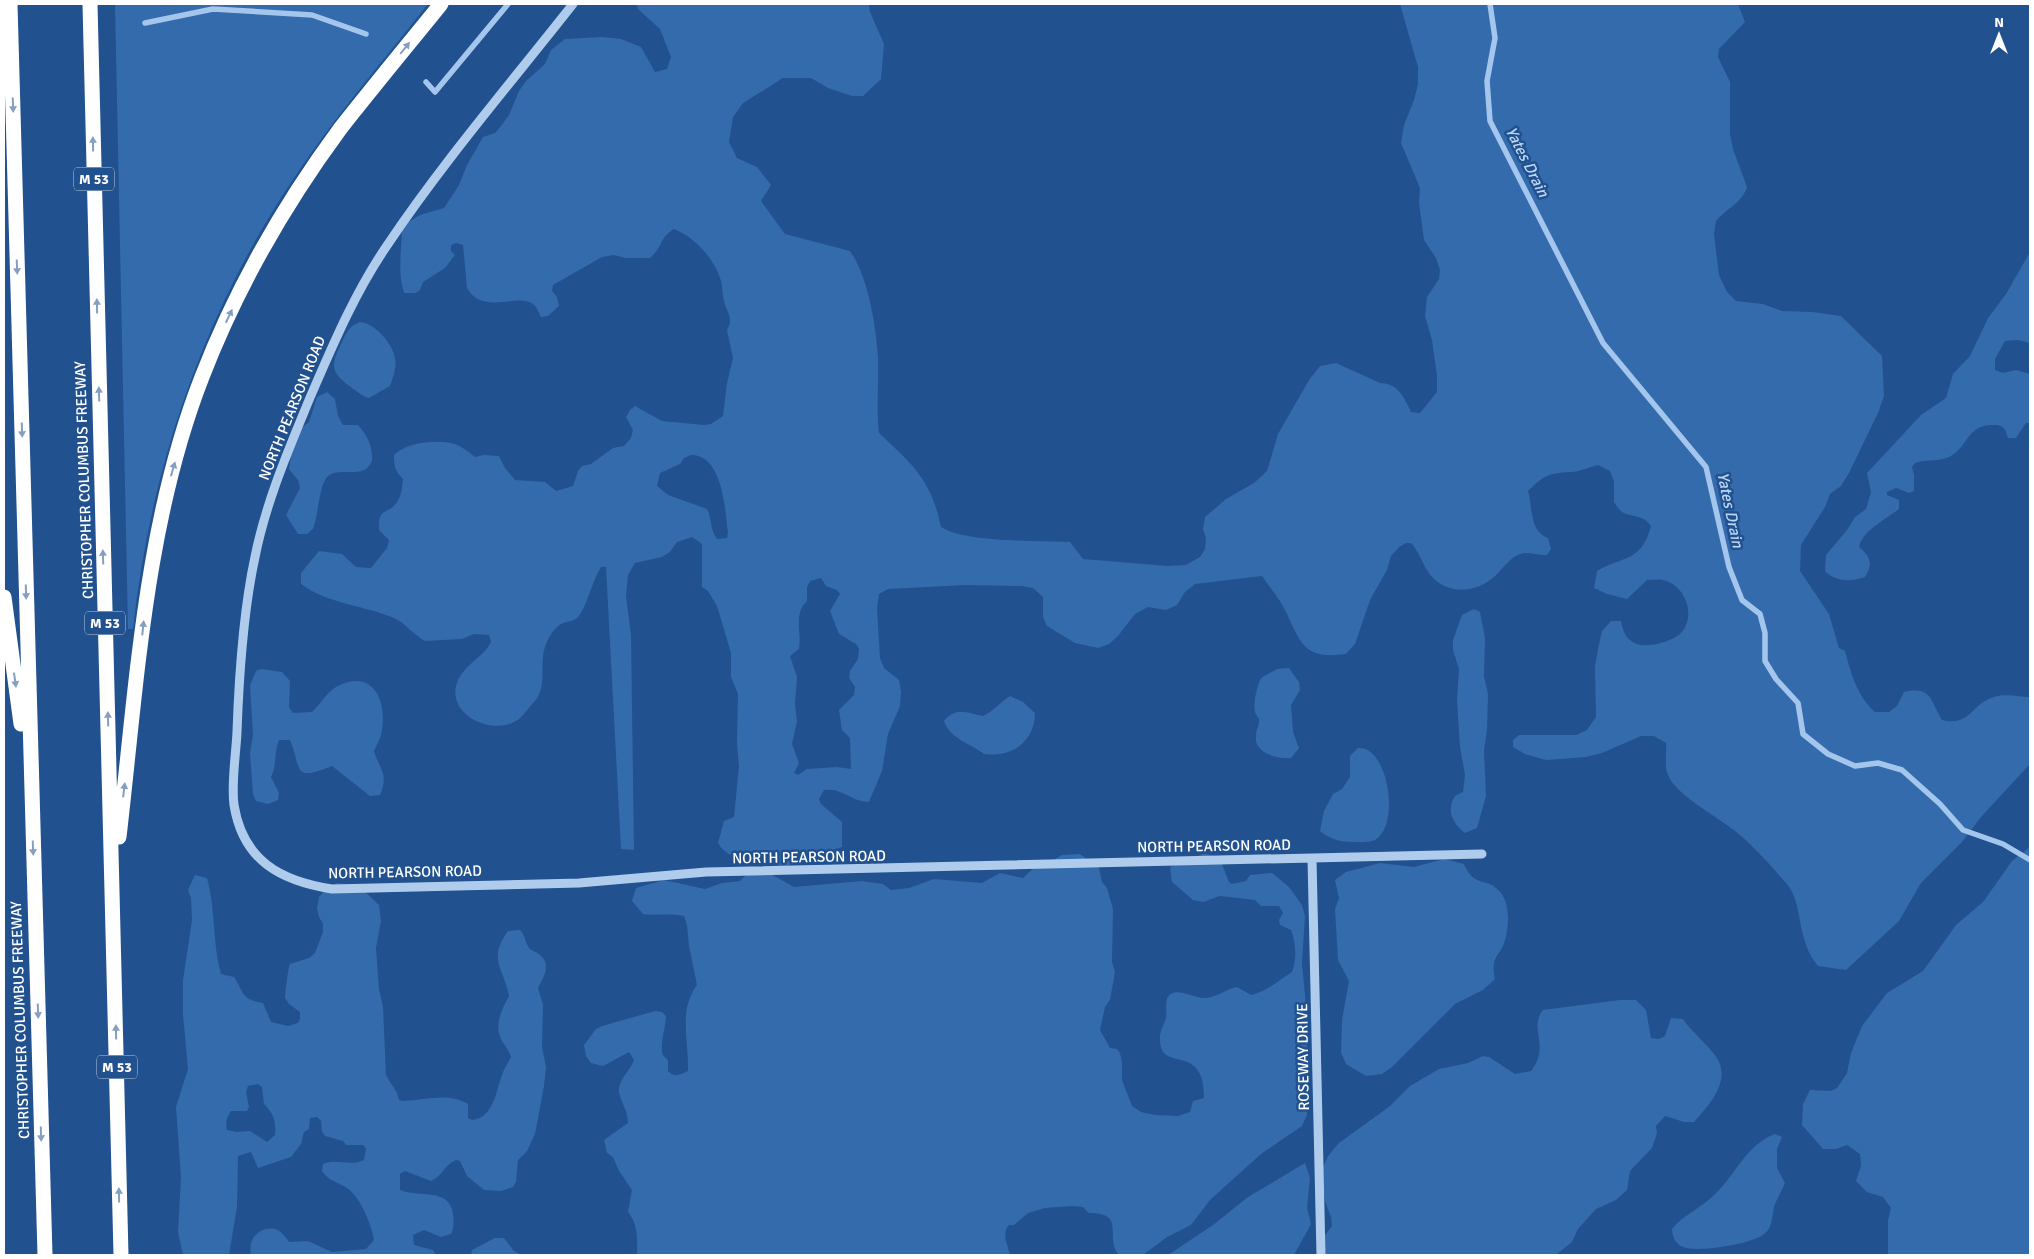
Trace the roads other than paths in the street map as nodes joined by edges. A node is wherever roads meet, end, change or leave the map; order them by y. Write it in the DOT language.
graph roads {
  1 [pos="10,4"];
  2 [pos="90,4"];
  3 [pos="440,4"];
  4 [pos="573,4"];
  5 [pos="4,597"];
  6 [pos="32,800"];
  7 [pos="1482,854"];
  8 [pos="1312,859"];
  9 [pos="113,890"];
  10 [pos="44,1255"];
  11 [pos="121,1255"];
  12 [pos="1321,1255"];
  1 -- 6 [label="highway, CHRISTOPHER COLUMBUS FREEWAY, one-way"];
  9 -- 2 [label="highway, CHRISTOPHER COLUMBUS FREEWAY / M 53, one-way"];
  9 -- 3 [label="highway, one-way"];
  4 -- 8 [label="street, NORTH PEARSON ROAD"];
  5 -- 6 [label="highway, one-way"];
  6 -- 10 [label="highway, CHRISTOPHER COLUMBUS FREEWAY, one-way"];
  7 -- 8 [label="street, NORTH PEARSON ROAD"];
  8 -- 12 [label="street, ROSEWAY DRIVE"];
  11 -- 9 [label="highway, CHRISTOPHER COLUMBUS FREEWAY / M 53, one-way"];
}
